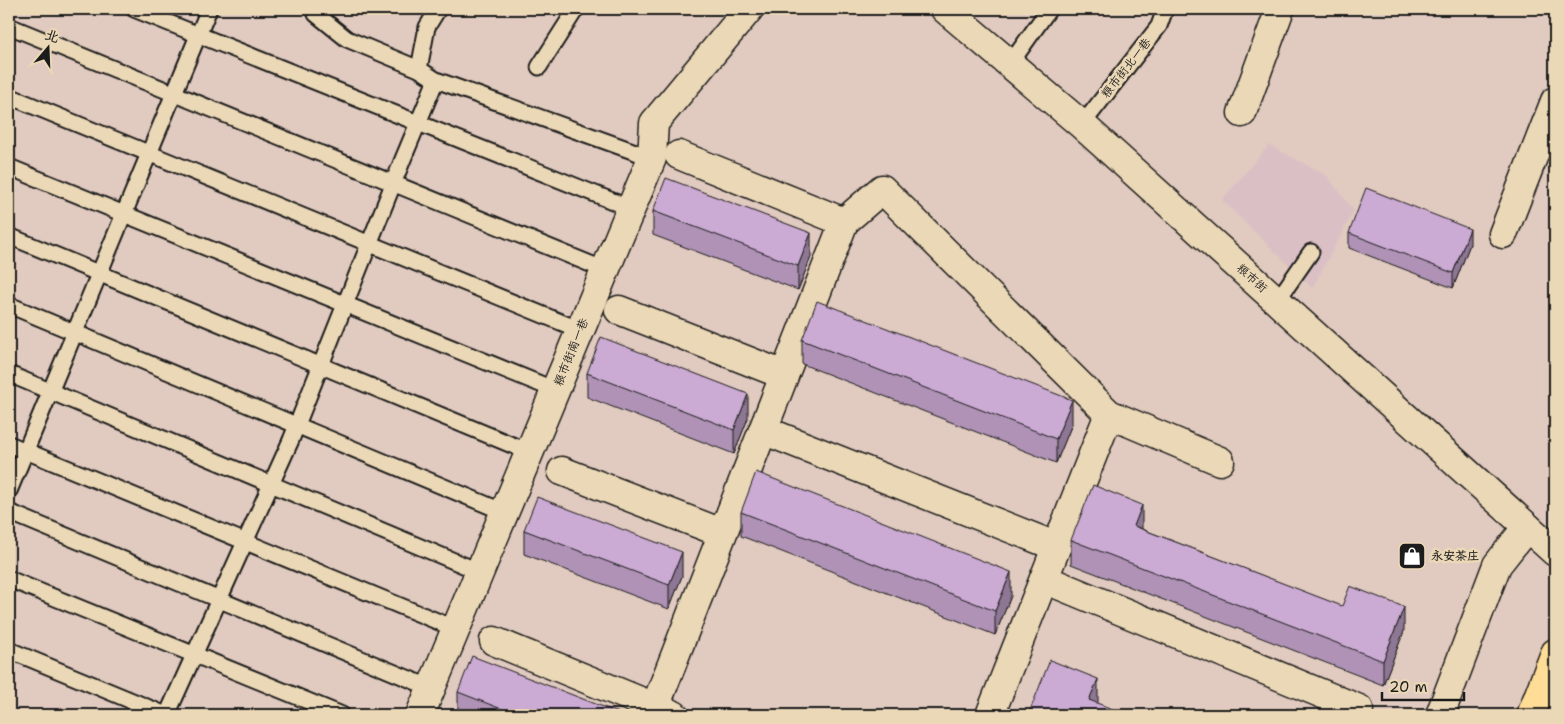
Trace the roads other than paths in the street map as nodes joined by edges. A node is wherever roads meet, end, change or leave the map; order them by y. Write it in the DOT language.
graph roads {
  1 [pos="134,9"];
  2 [pos="209,9"];
  3 [pos="314,9"];
  4 [pos="438,9"];
  5 [pos="576,9"];
  6 [pos="749,9"];
  7 [pos="945,9"];
  8 [pos="1049,9"];
  9 [pos="1165,9"];
  10 [pos="1280,9"];
  11 [pos="9,26"];
  12 [pos="198,35"];
  13 [pos="1010,64"];
  14 [pos="539,67"];
  15 [pos="419,70"];
  16 [pos="436,80"];
  17 [pos="174,93"];
  18 [pos="9,96"];
  19 [pos="1555,102"];
  20 [pos="1242,113"];
  21 [pos="418,123"];
  22 [pos="1082,125"];
  23 [pos="149,153"];
  24 [pos="680,155"];
  25 [pos="652,158"];
  26 [pos="9,166"];
  27 [pos="394,183"];
  28 [pos="630,208"];
  29 [pos="124,213"];
  30 [pos="844,222"];
  31 [pos="1503,234"];
  32 [pos="9,236"];
  33 [pos="369,244"];
  34 [pos="1311,252"];
  35 [pos="605,270"];
  36 [pos="99,274"];
  37 [pos="1277,301"];
  38 [pos="345,304"];
  39 [pos="9,305"];
  40 [pos="619,310"];
  41 [pos="580,330"];
  42 [pos="75,332"];
  43 [pos="321,365"];
  44 [pos="9,374"];
  45 [pos="784,375"];
  46 [pos="556,390"];
  47 [pos="50,392"];
  48 [pos="1109,414"];
  49 [pos="296,425"];
  50 [pos="763,430"];
  51 [pos="9,444"];
  52 [pos="26,451"];
  53 [pos="529,452"];
  54 [pos="1220,461"];
  55 [pos="562,471"];
  56 [pos="271,484"];
  57 [pos="9,491"];
  58 [pos="9,512"];
  59 [pos="504,512"];
  60 [pos="1528,527"];
  61 [pos="722,533"];
  62 [pos="245,542"];
  63 [pos="1045,542"];
  64 [pos="1555,552"];
  65 [pos="480,572"];
  66 [pos="9,579"];
  67 [pos="1044,579"];
  68 [pos="219,599"];
  69 [pos="456,629"];
  70 [pos="494,642"];
  71 [pos="9,650"];
  72 [pos="1555,653"];
  73 [pos="194,654"];
  74 [pos="431,688"];
  75 [pos="1359,709"];
  76 [pos="660,713"];
  77 [pos="167,715"];
  78 [pos="342,715"];
  79 [pos="420,715"];
  80 [pos="990,715"];
  81 [pos="1440,715"];
  82 [pos="1530,715"];
  1 -- 12 [label="lane"];
  2 -- 12 [label="lane"];
  3 -- 15 [label="lane"];
  4 -- 15 [label="lane"];
  5 -- 14 [label="lane"];
  6 -- 25 [label="street, 粮市街南一巷"];
  7 -- 13 [label="street, 粮市街"];
  8 -- 13 [label="lane"];
  9 -- 22 [label="lane, 粮市街北一巷"];
  10 -- 20 [label="street"];
  11 -- 17 [label="lane"];
  12 -- 17 [label="lane"];
  12 -- 21 [label="lane"];
  13 -- 22 [label="street, 粮市街"];
  15 -- 16 [label="lane"];
  16 -- 21 [label="lane"];
  16 -- 25 [label="lane"];
  17 -- 23 [label="lane"];
  17 -- 27 [label="lane"];
  18 -- 23 [label="lane"];
  19 -- 31 [label="street"];
  21 -- 27 [label="lane"];
  21 -- 28 [label="lane"];
  22 -- 37 [label="street, 粮市街"];
  23 -- 29 [label="lane"];
  23 -- 33 [label="lane"];
  24 -- 30 [label="street"];
  25 -- 28 [label="street, 粮市街南一巷"];
  26 -- 29 [label="lane"];
  27 -- 33 [label="lane"];
  27 -- 35 [label="lane"];
  28 -- 35 [label="street, 粮市街南一巷"];
  29 -- 36 [label="lane"];
  29 -- 38 [label="lane"];
  30 -- 45 [label="street"];
  30 -- 48 [label="street"];
  32 -- 36 [label="lane"];
  33 -- 38 [label="lane"];
  33 -- 41 [label="lane"];
  34 -- 37 [label="lane"];
  35 -- 41 [label="street, 粮市街南一巷"];
  36 -- 42 [label="lane"];
  36 -- 43 [label="lane"];
  37 -- 60 [label="street, 粮市街"];
  38 -- 43 [label="lane"];
  38 -- 46 [label="lane"];
  39 -- 42 [label="lane"];
  40 -- 45 [label="street"];
  41 -- 46 [label="street, 粮市街南一巷"];
  42 -- 47 [label="lane"];
  42 -- 49 [label="lane"];
  43 -- 49 [label="lane"];
  43 -- 53 [label="lane"];
  44 -- 47 [label="lane"];
  45 -- 50 [label="street"];
  46 -- 53 [label="street, 粮市街南一巷"];
  47 -- 52 [label="lane"];
  47 -- 56 [label="lane"];
  48 -- 54 [label="street"];
  48 -- 67 [label="street"];
  49 -- 56 [label="lane"];
  49 -- 59 [label="lane"];
  50 -- 61 [label="street"];
  50 -- 63 [label="street"];
  51 -- 52 [label="lane"];
  52 -- 57 [label="lane"];
  52 -- 62 [label="lane"];
  53 -- 59 [label="street, 粮市街南一巷"];
  55 -- 61 [label="street"];
  56 -- 62 [label="lane"];
  56 -- 65 [label="lane"];
  58 -- 68 [label="lane"];
  59 -- 65 [label="street, 粮市街南一巷"];
  60 -- 64 [label="street, 粮市街"];
  60 -- 81 [label="street"];
  61 -- 76 [label="street"];
  62 -- 68 [label="lane"];
  62 -- 69 [label="lane"];
  65 -- 69 [label="street, 粮市街南一巷"];
  66 -- 73 [label="lane"];
  67 -- 75 [label="street"];
  67 -- 80 [label="street"];
  68 -- 73 [label="lane"];
  68 -- 74 [label="lane"];
  69 -- 74 [label="street, 粮市街南一巷"];
  70 -- 76 [label="street"];
  71 -- 77 [label="lane"];
  72 -- 82 [label="main road"];
  73 -- 77 [label="lane"];
  73 -- 78 [label="lane"];
  74 -- 79 [label="street, 粮市街南一巷"];
}
